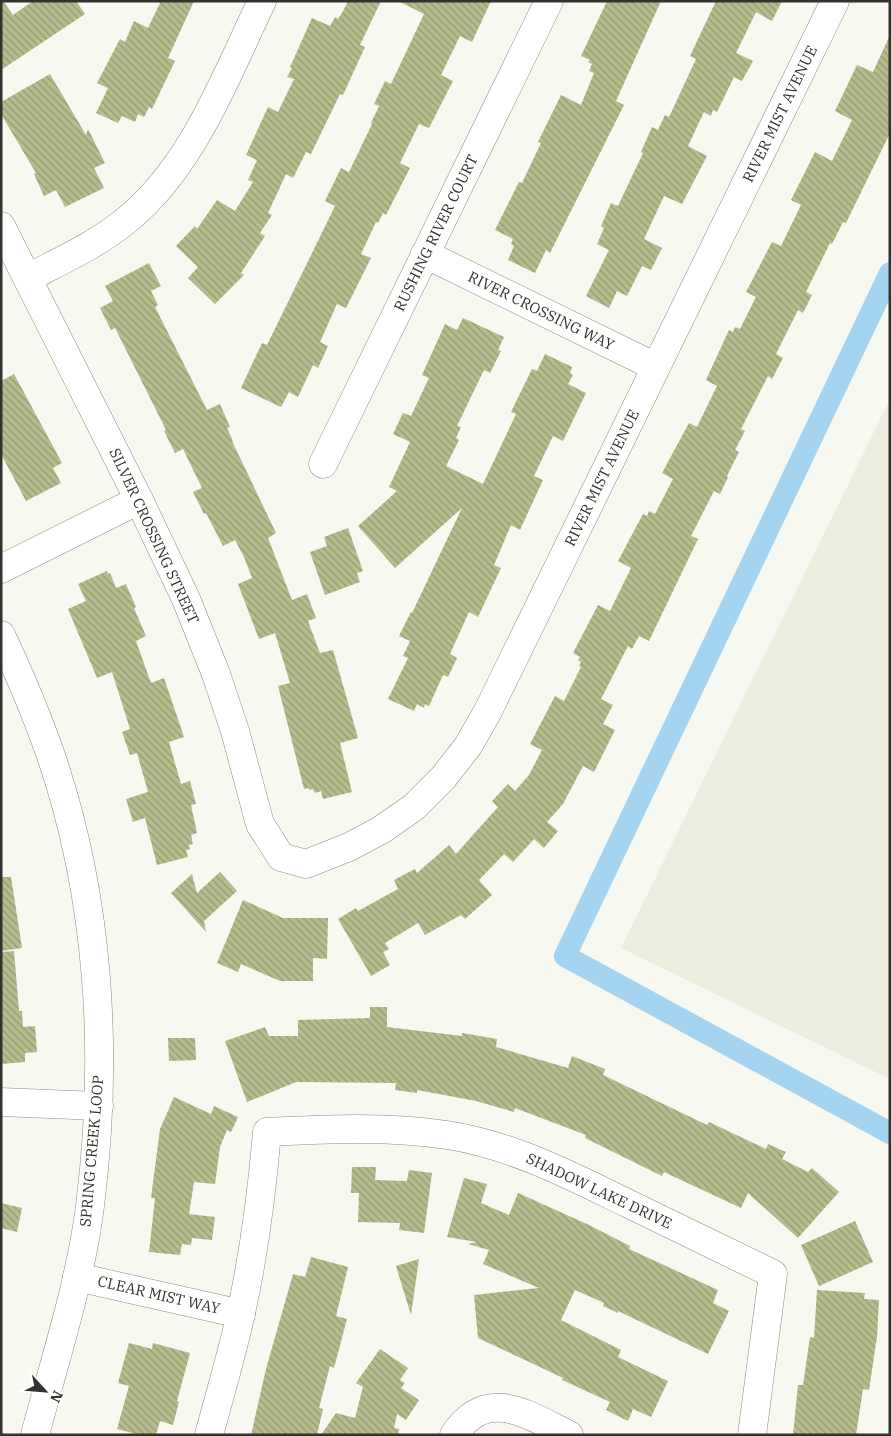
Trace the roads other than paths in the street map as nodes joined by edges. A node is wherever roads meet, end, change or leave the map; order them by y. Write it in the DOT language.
graph roads {
  1 [pos="262,1"];
  2 [pos="549,1"];
  3 [pos="835,1"];
  4 [pos="1,226"];
  5 [pos="425,254"];
  6 [pos="28,278"];
  7 [pos="656,367"];
  8 [pos="322,464"];
  9 [pos="139,500"];
  10 [pos="1,569"];
  11 [pos="1,635"];
  12 [pos="281,857"];
  13 [pos="1,1102"];
  14 [pos="99,1106"];
  15 [pos="76,1277"];
  16 [pos="241,1314"];
  17 [pos="35,1435"];
  18 [pos="209,1435"];
  19 [pos="454,1435"];
  20 [pos="569,1435"];
  21 [pos="752,1435"];
  1 -- 6 [label="street"];
  2 -- 5 [label="street, RUSHING RIVER COURT"];
  3 -- 7 [label="street, RIVER MIST AVENUE"];
  4 -- 6 [label="street, SILVER CROSSING STREET"];
  5 -- 7 [label="street, RIVER CROSSING WAY"];
  5 -- 8 [label="street, RUSHING RIVER COURT"];
  6 -- 9 [label="street, SILVER CROSSING STREET"];
  7 -- 12 [label="street, RIVER MIST AVENUE"];
  9 -- 10 [label="street"];
  9 -- 12 [label="street, SILVER CROSSING STREET"];
  11 -- 14 [label="street, SPRING CREEK LOOP"];
  13 -- 14 [label="street"];
  14 -- 15 [label="street, SPRING CREEK LOOP"];
  15 -- 16 [label="street, CLEAR MIST WAY"];
  15 -- 17 [label="street, SPRING CREEK LOOP"];
  16 -- 18 [label="street"];
  16 -- 21 [label="street, SHADOW LAKE DRIVE"];
  19 -- 20 [label="street"];
}
